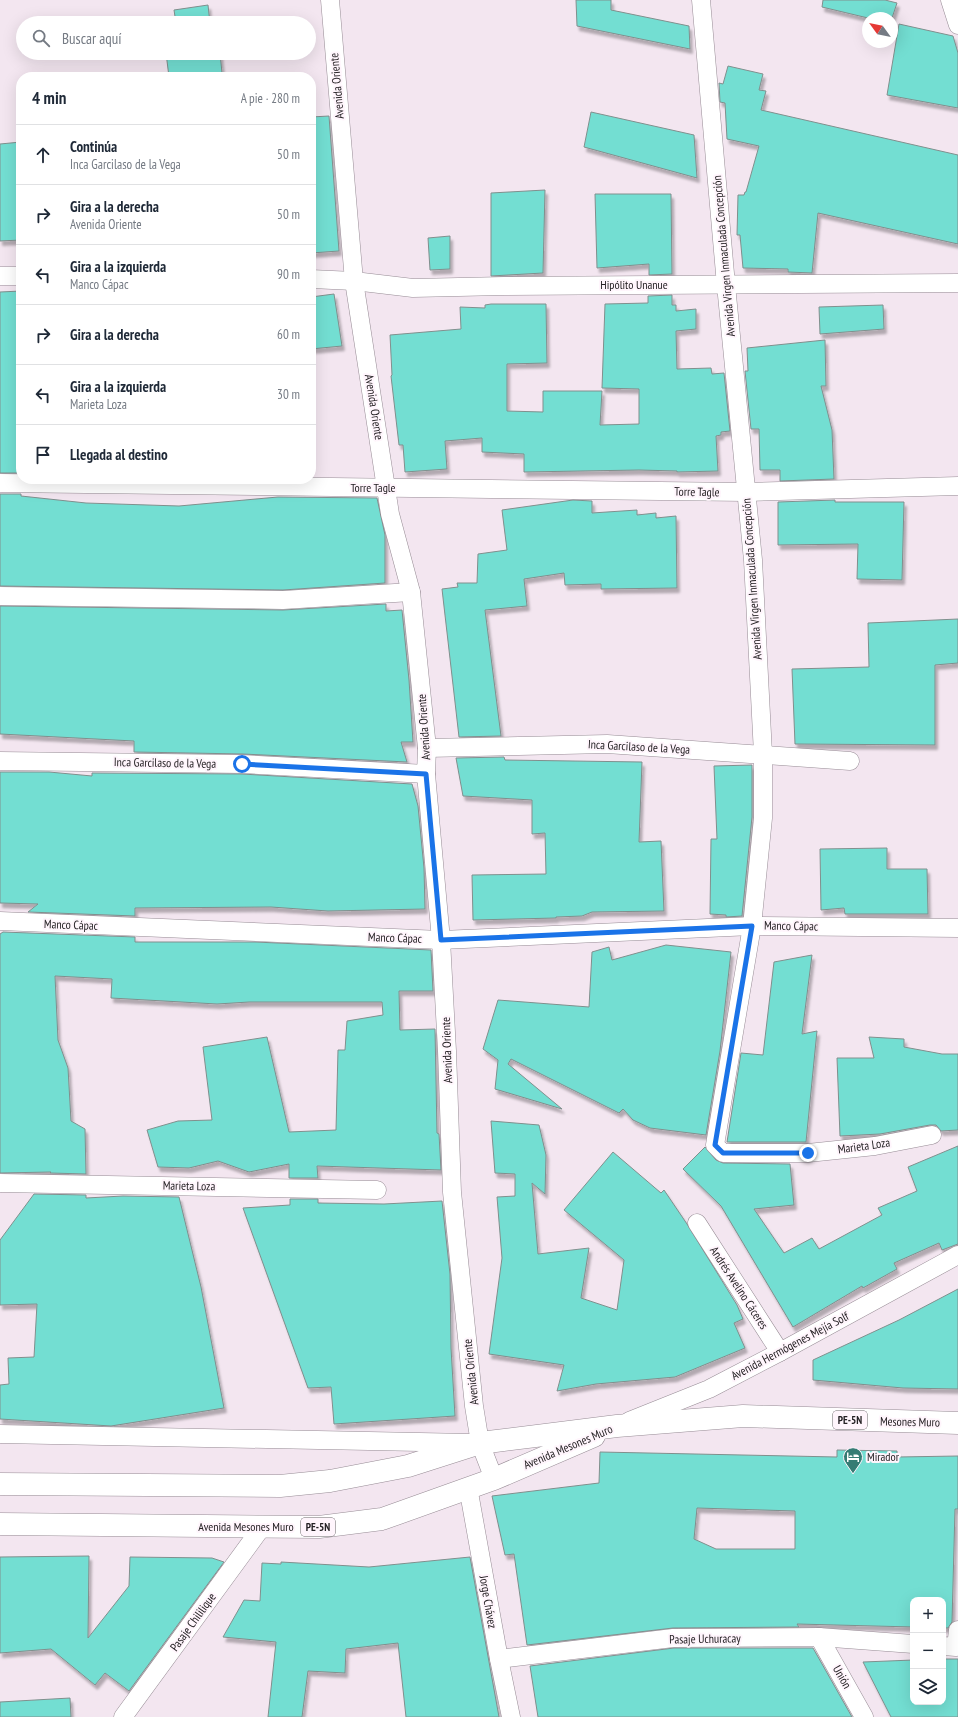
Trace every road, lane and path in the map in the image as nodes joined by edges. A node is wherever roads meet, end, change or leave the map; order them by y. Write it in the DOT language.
graph roads {
  1 [pos="330,0"];
  2 [pos="701,0"];
  3 [pos="950,0"];
  4 [pos="958,25"];
  5 [pos="0,276"];
  6 [pos="16,276"];
  7 [pos="316,279"];
  8 [pos="354,281"];
  9 [pos="958,283"];
  10 [pos="726,285"];
  11 [pos="0,483"];
  12 [pos="16,483"];
  13 [pos="77,484"];
  14 [pos="958,486"];
  15 [pos="387,488"];
  16 [pos="746,492"];
  17 [pos="411,592"];
  18 [pos="0,596"];
  19 [pos="427,748"];
  20 [pos="762,754"];
  21 [pos="0,761"];
  22 [pos="850,761"];
  23 [pos="426,774"];
  24 [pos="0,921"];
  25 [pos="752,926"];
  26 [pos="958,928"];
  27 [pos="441,940"];
  28 [pos="958,944"];
  29 [pos="932,1135"];
  30 [pos="723,1153"];
  31 [pos="0,1183"];
  32 [pos="377,1190"];
  33 [pos="697,1223"];
  34 [pos="958,1255"];
  35 [pos="780,1352"];
  36 [pos="958,1423"];
  37 [pos="617,1426"];
  38 [pos="0,1434"];
  39 [pos="480,1443"];
  40 [pos="494,1479"];
  41 [pos="0,1484"];
  42 [pos="468,1487"];
  43 [pos="0,1524"];
  44 [pos="262,1527"];
  45 [pos="819,1637"];
  46 [pos="910,1644"];
  47 [pos="499,1659"];
  48 [pos="123,1717"];
  49 [pos="511,1717"];
  50 [pos="864,1717"];
  1 -- 8 [label="street, Avenida Oriente"];
  2 -- 10 [label="street, Avenida Virgen Inmaculada Concepción"];
  3 -- 4 [label="street"];
  5 -- 6 [label="street"];
  7 -- 8 [label="street, Hipólito Unanue"];
  8 -- 10 [label="street, Hipólito Unanue"];
  8 -- 15 [label="street, Avenida Oriente"];
  9 -- 10 [label="street, Hipólito Unanue"];
  10 -- 16 [label="street, Avenida Virgen Inmaculada Concepción"];
  11 -- 12 [label="street, Torre Tagle"];
  13 -- 15 [label="street, Torre Tagle"];
  14 -- 16 [label="street, Torre Tagle"];
  15 -- 16 [label="street, Torre Tagle"];
  15 -- 17 [label="street, Avenida Oriente"];
  16 -- 20 [label="street, Avenida Virgen Inmaculada Concepción"];
  17 -- 18 [label="street"];
  17 -- 19 [label="street, Avenida Oriente"];
  19 -- 20 [label="street, Inca Garcilaso de la Vega"];
  19 -- 23 [label="street, Avenida Oriente"];
  20 -- 22 [label="street, Inca Garcilaso de la Vega"];
  20 -- 25 [label="street, Avenida Virgen Inmaculada Concepción"];
  21 -- 23 [label="street, Inca Garcilaso de la Vega"];
  23 -- 27 [label="street, Avenida Oriente"];
  24 -- 27 [label="street, Manco Cápac"];
  25 -- 26 [label="street, Manco Cápac"];
  25 -- 27 [label="street, Manco Cápac"];
  25 -- 30 [label="street, Avenida Virgen Inmaculada Concepción"];
  26 -- 28 [label="street"];
  27 -- 39 [label="street, Avenida Oriente"];
  29 -- 30 [label="street, Marieta Loza"];
  31 -- 32 [label="street, Marieta Loza"];
  33 -- 35 [label="street, Andrés Avelino Cáceres"];
  34 -- 35 [label="street, Avenida Hermógenes Mejía Solf"];
  35 -- 37 [label="street, Avenida Hermógenes Mejía Solf"];
  36 -- 37 [label="highway, Mesones Muro / PE-5N"];
  37 -- 39 [label="highway, PE-5N"];
  37 -- 40 [label="highway, Avenida Mesones Muro / PE-5N"];
  38 -- 39 [label="street"];
  39 -- 40 [label="street, Avenida Oriente"];
  39 -- 41 [label="highway, PE-5N"];
  40 -- 42 [label="highway, Avenida Mesones Muro / PE-5N"];
  42 -- 44 [label="highway, Avenida Mesones Muro / PE-5N"];
  42 -- 47 [label="street, Jorge Chávez"];
  43 -- 44 [label="highway, Avenida Mesones Muro / PE-5N"];
  44 -- 48 [label="street, Pasaje Chililique"];
  45 -- 46 [label="street, Pasaje Uchuracay"];
  45 -- 47 [label="street, Pasaje Uchuracay"];
  45 -- 50 [label="street, Unión"];
  47 -- 49 [label="street, Jorge Chávez"];
}
